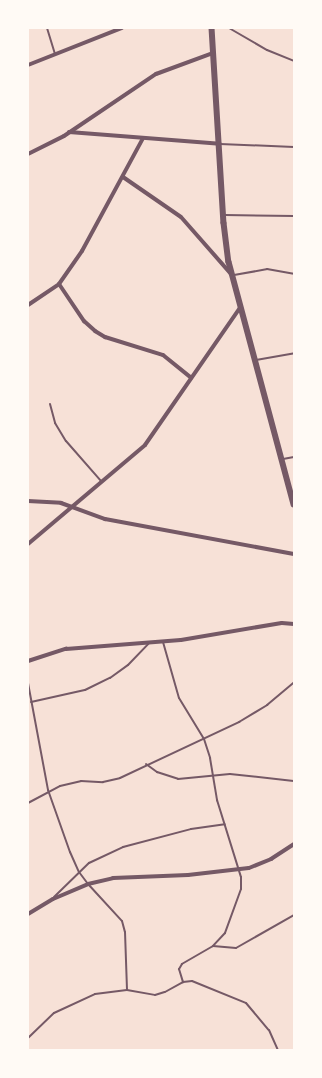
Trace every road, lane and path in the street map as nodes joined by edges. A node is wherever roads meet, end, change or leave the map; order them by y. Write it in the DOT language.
graph roads {
  1 [pos="48,28"];
  2 [pos="122,28"];
  3 [pos="212,28"];
  4 [pos="229,28"];
  5 [pos="214,53"];
  6 [pos="56,54"];
  7 [pos="294,61"];
  8 [pos="28,65"];
  9 [pos="69,132"];
  10 [pos="143,138"];
  11 [pos="220,144"];
  12 [pos="294,147"];
  13 [pos="28,154"];
  14 [pos="123,177"];
  15 [pos="224,215"];
  16 [pos="294,216"];
  17 [pos="294,274"];
  18 [pos="232,275"];
  19 [pos="59,284"];
  20 [pos="28,305"];
  21 [pos="240,308"];
  22 [pos="294,353"];
  23 [pos="256,360"];
  24 [pos="191,378"];
  25 [pos="50,404"];
  26 [pos="294,457"];
  27 [pos="282,460"];
  28 [pos="101,481"];
  29 [pos="28,501"];
  30 [pos="294,504"];
  31 [pos="74,506"];
  32 [pos="28,544"];
  33 [pos="294,554"];
  34 [pos="294,624"];
  35 [pos="162,641"];
  36 [pos="150,642"];
  37 [pos="28,661"];
  38 [pos="294,682"];
  39 [pos="28,683"];
  40 [pos="31,702"];
  41 [pos="204,739"];
  42 [pos="146,764"];
  43 [pos="213,776"];
  44 [pos="294,781"];
  45 [pos="48,790"];
  46 [pos="28,803"];
  47 [pos="224,824"];
  48 [pos="294,844"];
  49 [pos="241,869"];
  50 [pos="79,872"];
  51 [pos="88,884"];
  52 [pos="53,899"];
  53 [pos="28,914"];
  54 [pos="294,915"];
  55 [pos="213,946"];
  56 [pos="183,982"];
  57 [pos="127,990"];
  58 [pos="28,1038"];
  59 [pos="278,1050"];
  1 -- 6 [label="lane"];
  2 -- 6 [label="street"];
  3 -- 5 [label="street"];
  4 -- 7 [label="lane"];
  5 -- 9 [label="street"];
  5 -- 11 [label="street"];
  6 -- 8 [label="street"];
  9 -- 10 [label="street"];
  9 -- 13 [label="street"];
  10 -- 11 [label="street"];
  10 -- 14 [label="street"];
  11 -- 12 [label="lane"];
  11 -- 15 [label="street"];
  14 -- 18 [label="street"];
  14 -- 19 [label="street"];
  15 -- 16 [label="lane"];
  15 -- 18 [label="street"];
  17 -- 18 [label="lane"];
  18 -- 21 [label="street"];
  19 -- 20 [label="street"];
  19 -- 24 [label="street"];
  21 -- 23 [label="street"];
  21 -- 24 [label="street"];
  22 -- 23 [label="lane"];
  23 -- 27 [label="street"];
  24 -- 28 [label="street"];
  25 -- 28 [label="lane"];
  26 -- 27 [label="lane"];
  27 -- 30 [label="street"];
  28 -- 31 [label="street"];
  29 -- 31 [label="street"];
  31 -- 32 [label="street"];
  31 -- 33 [label="street"];
  34 -- 35 [label="street"];
  35 -- 36 [label="street"];
  35 -- 41 [label="lane"];
  36 -- 37 [label="street"];
  36 -- 40 [label="lane"];
  38 -- 41 [label="lane"];
  39 -- 40 [label="lane"];
  40 -- 45 [label="lane"];
  41 -- 42 [label="lane"];
  41 -- 43 [label="lane"];
  42 -- 43 [label="lane"];
  42 -- 45 [label="lane"];
  43 -- 44 [label="lane"];
  43 -- 47 [label="lane"];
  45 -- 46 [label="lane"];
  45 -- 50 [label="lane"];
  47 -- 49 [label="lane"];
  47 -- 50 [label="lane"];
  48 -- 49 [label="street"];
  49 -- 51 [label="street"];
  49 -- 55 [label="lane"];
  50 -- 51 [label="lane"];
  50 -- 52 [label="lane"];
  51 -- 52 [label="street"];
  51 -- 57 [label="lane"];
  52 -- 53 [label="street"];
  54 -- 55 [label="lane"];
  55 -- 56 [label="lane"];
  56 -- 57 [label="lane"];
  56 -- 59 [label="lane"];
  57 -- 58 [label="lane"];
}
